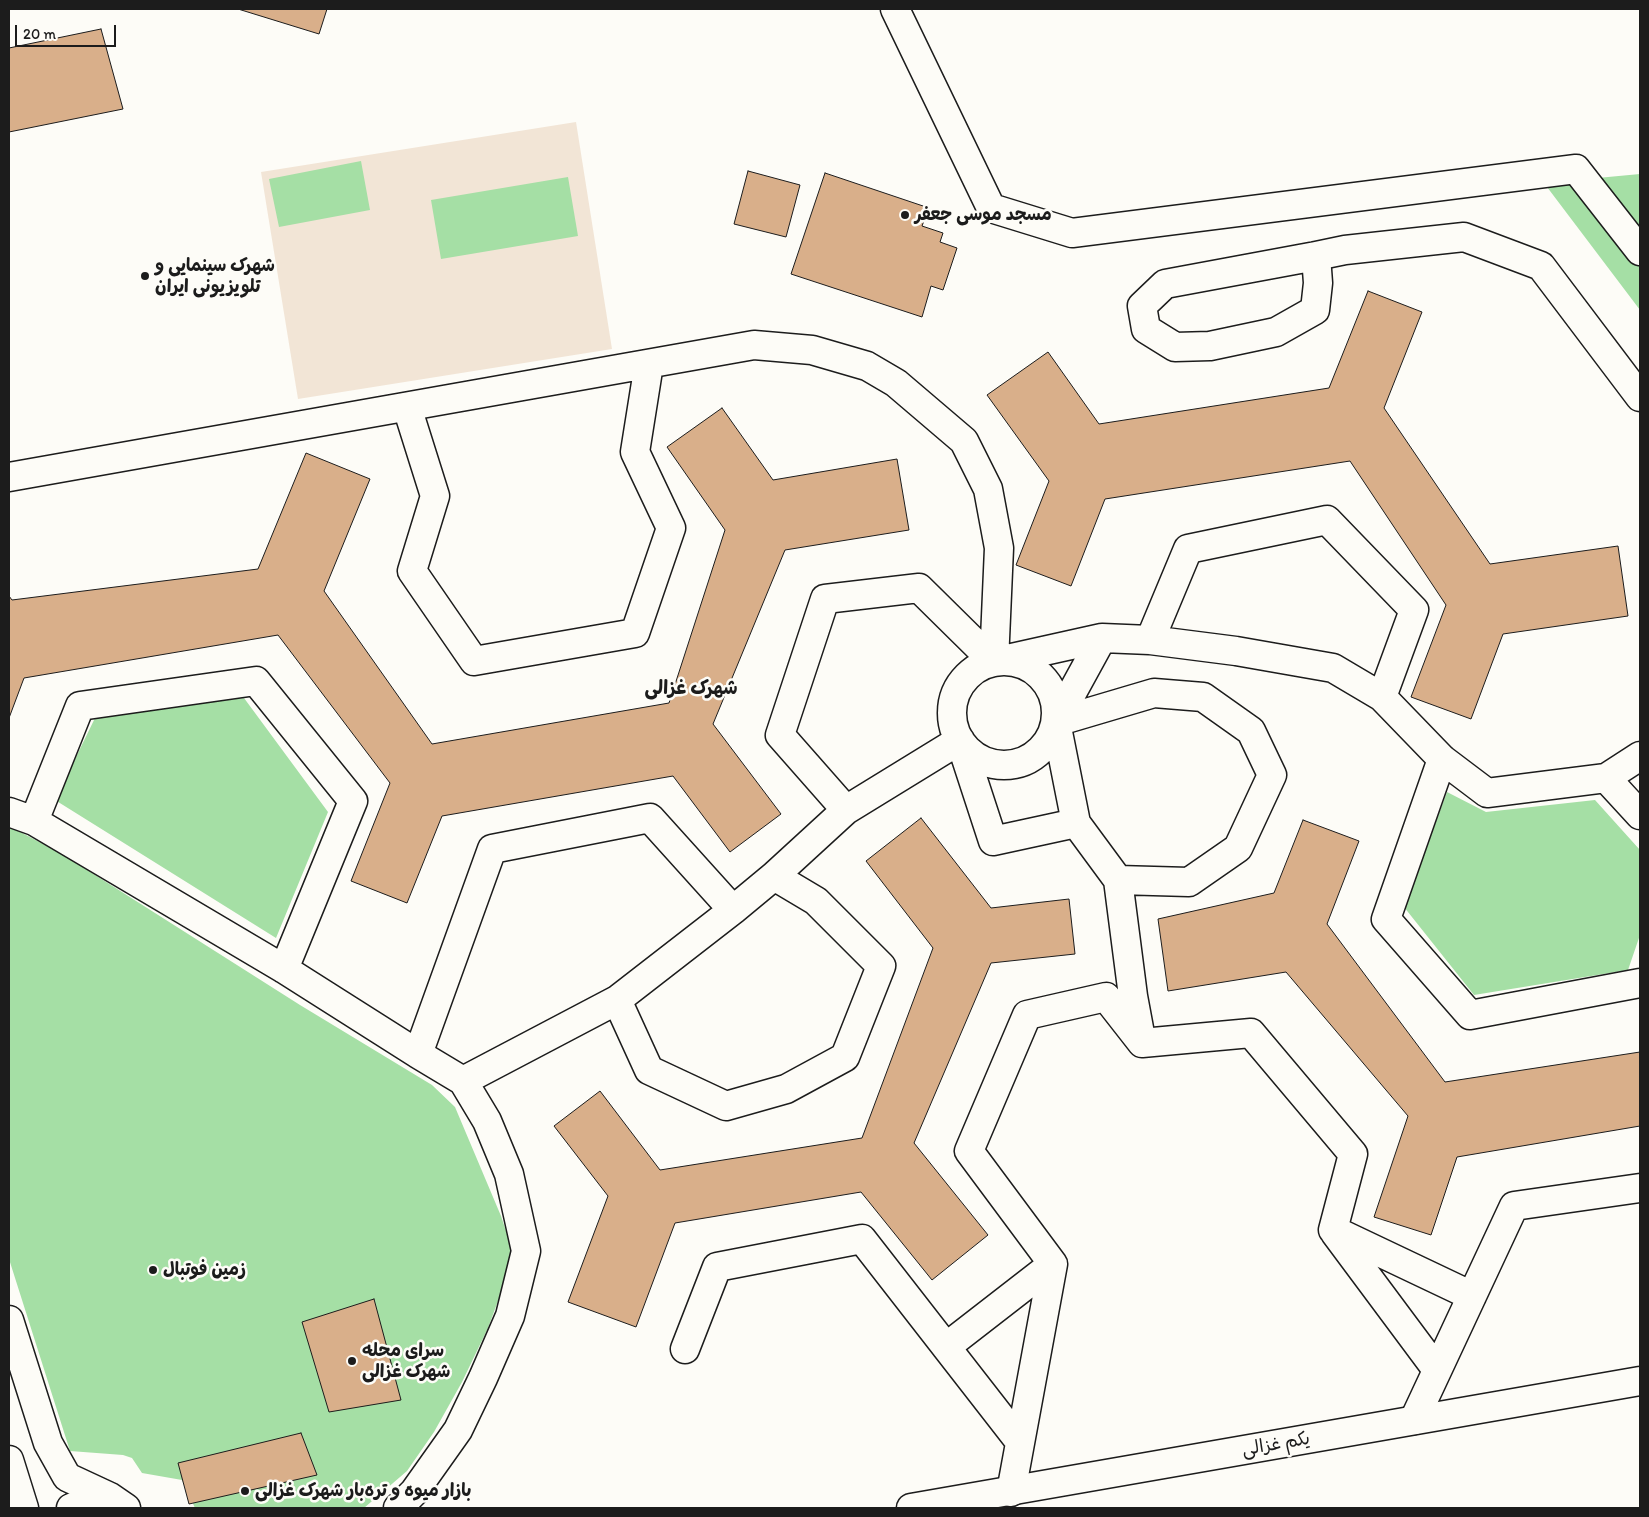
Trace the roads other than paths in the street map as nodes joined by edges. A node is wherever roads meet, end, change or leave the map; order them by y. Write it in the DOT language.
graph roads {
  1 [pos="895,9"];
  2 [pos="1640,251"];
  3 [pos="1316,256"];
  4 [pos="649,364"];
  5 [pos="1640,397"];
  6 [pos="407,407"];
  7 [pos="9,477"];
  8 [pos="1102,638"];
  9 [pos="1150,640"];
  10 [pos="994,662"];
  11 [pos="1382,696"];
  12 [pos="1056,722"];
  13 [pos="960,740"];
  14 [pos="1640,756"];
  15 [pos="1442,759"];
  16 [pos="1606,778"];
  17 [pos="846,810"];
  18 [pos="9,812"];
  19 [pos="1640,815"];
  20 [pos="34,821"];
  21 [pos="1076,824"];
  22 [pos="774,876"];
  23 [pos="1118,880"];
  24 [pos="734,910"];
  25 [pos="284,969"];
  26 [pos="1640,983"];
  27 [pos="617,1000"];
  28 [pos="1142,1043"];
  29 [pos="418,1054"];
  30 [pos="463,1081"];
  31 [pos="1640,1188"];
  32 [pos="1333,1230"];
  33 [pos="1054,1264"];
  34 [pos="1472,1296"];
  35 [pos="9,1320"];
  36 [pos="946,1347"];
  37 [pos="684,1349"];
  38 [pos="1437,1370"];
  39 [pos="1640,1380"];
  40 [pos="1414,1420"];
  41 [pos="1020,1442"];
  42 [pos="9,1460"];
  43 [pos="1011,1492"];
  44 [pos="118,1502"];
  45 [pos="24,1508"];
  46 [pos="72,1508"];
  47 [pos="398,1508"];
  48 [pos="911,1508"];
  1 -- 2 [label="street"];
  3 -- 3 [label="street"];
  3 -- 5 [label="street"];
  4 -- 6 [label="street"];
  4 -- 6 [label="street"];
  4 -- 10 [label="street"];
  6 -- 7 [label="street"];
  8 -- 9 [label="street"];
  8 -- 10 [label="street"];
  8 -- 12 [label="street"];
  9 -- 11 [label="street"];
  9 -- 11 [label="street"];
  10 -- 12 [label="street"];
  10 -- 13 [label="street"];
  10 -- 17 [label="street"];
  11 -- 15 [label="street"];
  12 -- 13 [label="street"];
  12 -- 21 [label="street"];
  12 -- 23 [label="street"];
  13 -- 17 [label="street"];
  13 -- 21 [label="street"];
  14 -- 16 [label="street"];
  15 -- 16 [label="street"];
  15 -- 26 [label="street"];
  16 -- 19 [label="street"];
  17 -- 22 [label="street"];
  18 -- 20 [label="street"];
  20 -- 25 [label="street"];
  20 -- 25 [label="street"];
  21 -- 23 [label="street"];
  22 -- 24 [label="street"];
  22 -- 27 [label="street"];
  23 -- 28 [label="street"];
  24 -- 27 [label="street"];
  24 -- 29 [label="street"];
  25 -- 29 [label="street"];
  27 -- 30 [label="street"];
  28 -- 32 [label="street"];
  28 -- 33 [label="street"];
  29 -- 30 [label="street"];
  30 -- 47 [label="street"];
  31 -- 34 [label="street"];
  32 -- 34 [label="street"];
  32 -- 38 [label="street"];
  33 -- 36 [label="street"];
  33 -- 41 [label="street"];
  34 -- 38 [label="street"];
  35 -- 44 [label="street"];
  36 -- 37 [label="street"];
  36 -- 41 [label="street"];
  38 -- 40 [label="street"];
  39 -- 40 [label="street, یکم غزالی"];
  40 -- 43 [label="street, یکم غزالی"];
  41 -- 43 [label="street"];
  42 -- 45 [label="street"];
  43 -- 48 [label="street, یکم غزالی"];
  44 -- 46 [label="street"];
}
